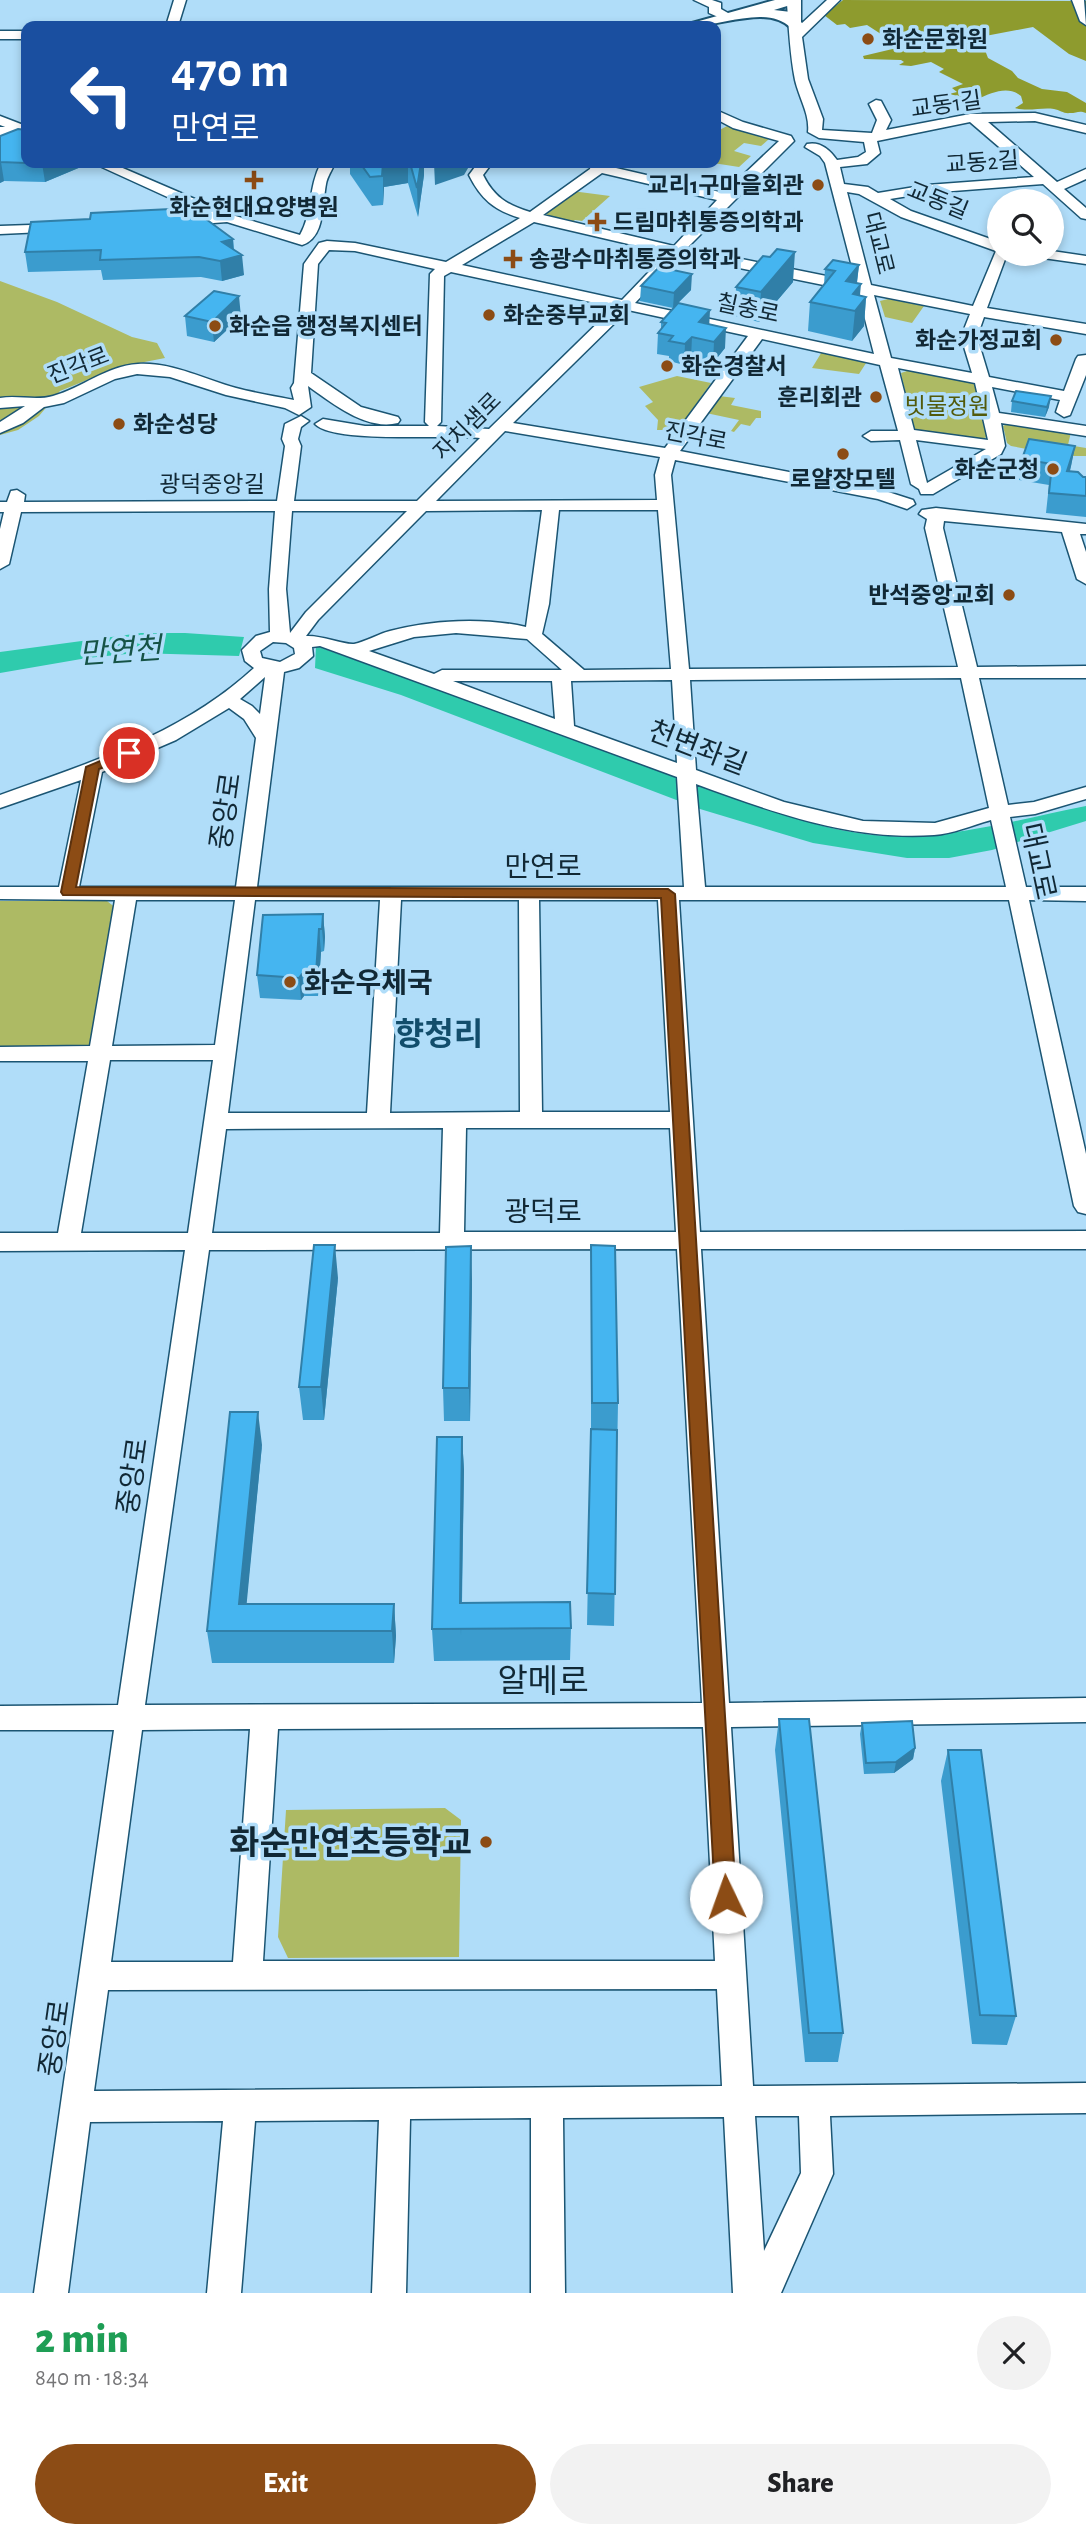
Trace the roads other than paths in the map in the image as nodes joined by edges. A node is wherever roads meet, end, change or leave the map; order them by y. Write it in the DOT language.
graph roads {
  1 [pos="180,0"];
  2 [pos="700,0"];
  3 [pos="793,0"];
  4 [pos="834,0"];
  5 [pos="1078,0"];
  6 [pos="734,16"];
  7 [pos="174,21"];
  8 [pos="716,21"];
  9 [pos="1086,21"];
  10 [pos="796,30"];
  11 [pos="0,35"];
  12 [pos="21,35"];
  13 [pos="876,104"];
  14 [pos="811,111"];
  15 [pos="721,117"];
  16 [pos="977,119"];
  17 [pos="0,120"];
  18 [pos="21,129"];
  19 [pos="1086,129"];
  20 [pos="21,131"];
  21 [pos="0,132"];
  22 [pos="788,138"];
  23 [pos="870,138"];
  24 [pos="815,141"];
  25 [pos="771,157"];
  26 [pos="833,164"];
  27 [pos="112,168"];
  28 [pos="311,168"];
  29 [pos="326,168"];
  30 [pos="482,168"];
  31 [pos="590,168"];
  32 [pos="605,168"];
  33 [pos="1086,173"];
  34 [pos="319,181"];
  35 [pos="1049,184"];
  36 [pos="838,187"];
  37 [pos="870,193"];
  38 [pos="727,198"];
  39 [pos="1086,215"];
  40 [pos="533,217"];
  41 [pos="228,218"];
  42 [pos="163,224"];
  43 [pos="81,227"];
  44 [pos="0,230"];
  45 [pos="285,232"];
  46 [pos="987,243"];
  47 [pos="310,245"];
  48 [pos="678,251"];
  49 [pos="1064,257"];
  50 [pos="1086,260"];
  51 [pos="996,266"];
  52 [pos="447,267"];
  53 [pos="863,288"];
  54 [pos="625,305"];
  55 [pos="979,312"];
  56 [pos="1086,329"];
  57 [pos="758,334"];
  58 [pos="1085,357"];
  59 [pos="885,361"];
  60 [pos="302,379"];
  61 [pos="979,380"];
  62 [pos="1069,397"];
  63 [pos="0,402"];
  64 [pos="39,403"];
  65 [pos="313,417"];
  66 [pos="992,417"];
  67 [pos="416,421"];
  68 [pos="433,422"];
  69 [pos="1058,427"];
  70 [pos="0,428"];
  71 [pos="499,428"];
  72 [pos="1086,431"];
  73 [pos="871,436"];
  74 [pos="907,436"];
  75 [pos="293,446"];
  76 [pos="997,446"];
  77 [pos="669,454"];
  78 [pos="0,493"];
  79 [pos="886,495"];
  80 [pos="925,503"];
  81 [pos="424,505"];
  82 [pos="551,505"];
  83 [pos="664,505"];
  84 [pos="7,507"];
  85 [pos="284,508"];
  86 [pos="1077,528"];
  87 [pos="0,564"];
  88 [pos="1086,579"];
  89 [pos="276,610"];
  90 [pos="313,616"];
  91 [pos="533,635"];
  92 [pos="291,639"];
  93 [pos="353,651"];
  94 [pos="270,667"];
  95 [pos="1086,672"];
  96 [pos="969,673"];
  97 [pos="680,675"];
  98 [pos="425,676"];
  99 [pos="571,677"];
  100 [pos="225,702"];
  101 [pos="565,727"];
  102 [pos="267,740"];
  103 [pos="93,767"];
  104 [pos="687,774"];
  105 [pos="1086,793"];
  106 [pos="0,802"];
  107 [pos="999,816"];
  108 [pos="68,892"];
  109 [pos="127,892"];
  110 [pos="0,893"];
  111 [pos="246,893"];
  112 [pos="681,893"];
  113 [pos="391,894"];
  114 [pos="529,894"];
  115 [pos="1086,894"];
  116 [pos="1016,895"];
  117 [pos="100,1052"];
  118 [pos="225,1052"];
  119 [pos="0,1054"];
  120 [pos="377,1119"];
  121 [pos="455,1119"];
  122 [pos="531,1119"];
  123 [pos="681,1120"];
  124 [pos="216,1121"];
  125 [pos="1086,1206"];
  126 [pos="452,1240"];
  127 [pos="689,1240"];
  128 [pos="1086,1240"];
  129 [pos="197,1241"];
  130 [pos="0,1242"];
  131 [pos="68,1242"];
  132 [pos="1086,1710"];
  133 [pos="265,1715"];
  134 [pos="716,1715"];
  135 [pos="130,1716"];
  136 [pos="0,1717"];
  137 [pos="247,1974"];
  138 [pos="730,1975"];
  139 [pos="95,1976"];
  140 [pos="1086,2098"];
  141 [pos="814,2101"];
  142 [pos="738,2102"];
  143 [pos="547,2103"];
  144 [pos="395,2105"];
  145 [pos="240,2106"];
  146 [pos="76,2107"];
  147 [pos="51,2293"];
  148 [pos="224,2293"];
  149 [pos="389,2293"];
  150 [pos="548,2293"];
  151 [pos="750,2293"];
  152 [pos="764,2293"];
  1 -- 7 [label="street"];
  2 -- 6 [label="street"];
  3 -- 6 [label="main road"];
  3 -- 10 [label="street"];
  4 -- 10 [label="street"];
  5 -- 9 [label="street"];
  6 -- 8 [label="main road"];
  6 -- 10 [label="main road"];
  10 -- 14 [label="street"];
  11 -- 12 [label="street"];
  13 -- 23 [label="street"];
  14 -- 22 [label="street"];
  14 -- 24 [label="street"];
  15 -- 22 [label="street"];
  16 -- 19 [label="street, 교동1길"];
  16 -- 23 [label="street, 교동1길"];
  16 -- 35 [label="street"];
  17 -- 18 [label="street"];
  20 -- 21 [label="main road"];
  22 -- 24 [label="street"];
  22 -- 25 [label="street, 자치샘로"];
  23 -- 24 [label="street, 교동1길"];
  23 -- 26 [label="street"];
  24 -- 25 [label="street, 교동1길"];
  24 -- 26 [label="street"];
  25 -- 38 [label="street, 자치샘로"];
  26 -- 36 [label="street, 대교로"];
  26 -- 37 [label="street, 교동길"];
  27 -- 41 [label="street"];
  28 -- 34 [label="street"];
  29 -- 34 [label="street"];
  30 -- 40 [label="street"];
  31 -- 40 [label="street"];
  32 -- 38 [label="street"];
  33 -- 35 [label="street, 교동2길"];
  34 -- 47 [label="street"];
  35 -- 37 [label="street, 교동2길"];
  35 -- 39 [label="street"];
  36 -- 37 [label="street, 교동길"];
  36 -- 53 [label="street, 대교로"];
  37 -- 46 [label="street, 교동길"];
  38 -- 48 [label="street, 자치샘로"];
  40 -- 48 [label="street"];
  40 -- 52 [label="street"];
  41 -- 42 [label="street"];
  41 -- 45 [label="street"];
  43 -- 44 [label="street"];
  45 -- 47 [label="street"];
  45 -- 47 [label="street"];
  47 -- 52 [label="street, 칠충로"];
  47 -- 60 [label="street"];
  48 -- 53 [label="street"];
  48 -- 54 [label="street, 자치샘로"];
  49 -- 50 [label="street"];
  51 -- 55 [label="street"];
  52 -- 54 [label="street, 칠충로"];
  52 -- 68 [label="street"];
  53 -- 55 [label="street"];
  53 -- 59 [label="street, 대교로"];
  54 -- 57 [label="street, 칠충로"];
  54 -- 71 [label="street, 자치샘로"];
  55 -- 56 [label="street"];
  55 -- 61 [label="street"];
  57 -- 59 [label="street, 칠충로"];
  57 -- 77 [label="street"];
  58 -- 62 [label="street"];
  59 -- 61 [label="street"];
  59 -- 74 [label="street, 대교로"];
  60 -- 65 [label="street"];
  60 -- 65 [label="street"];
  60 -- 67 [label="street"];
  61 -- 62 [label="street"];
  61 -- 66 [label="street"];
  62 -- 69 [label="street"];
  63 -- 64 [label="street"];
  64 -- 65 [label="street, 진각로"];
  64 -- 70 [label="street, 진각로"];
  65 -- 67 [label="street, 진각로"];
  65 -- 71 [label="street, 진각로"];
  65 -- 75 [label="street"];
  66 -- 69 [label="street"];
  66 -- 76 [label="street"];
  67 -- 68 [label="street, 진각로"];
  68 -- 71 [label="street, 진각로"];
  69 -- 72 [label="street"];
  71 -- 77 [label="street, 진각로"];
  71 -- 81 [label="street, 자치샘로"];
  73 -- 74 [label="street"];
  74 -- 76 [label="street"];
  74 -- 80 [label="street, 대교로"];
  75 -- 85 [label="street"];
  76 -- 80 [label="street"];
  77 -- 79 [label="street, 진각로"];
  77 -- 83 [label="street"];
  78 -- 84 [label="street"];
  79 -- 80 [label="street, 진각로"];
  79 -- 80 [label="street"];
  80 -- 86 [label="street"];
  80 -- 96 [label="street, 대교로"];
  81 -- 82 [label="street, 광덕중앙길"];
  81 -- 85 [label="street, 광덕중앙길"];
  81 -- 90 [label="street, 자치샘로"];
  82 -- 83 [label="street, 광덕중앙길"];
  82 -- 91 [label="street"];
  83 -- 97 [label="street"];
  84 -- 85 [label="street, 광덕중앙길"];
  84 -- 87 [label="street"];
  85 -- 89 [label="street"];
  86 -- 88 [label="street"];
  89 -- 90 [label="street"];
  89 -- 92 [label="street"];
  90 -- 92 [label="street, 자치샘로"];
  91 -- 93 [label="street"];
  91 -- 99 [label="street"];
  92 -- 93 [label="street, 천변좌길"];
  92 -- 94 [label="street"];
  92 -- 94 [label="street"];
  93 -- 98 [label="street, 천변좌길"];
  94 -- 100 [label="street"];
  94 -- 102 [label="street, 중앙로"];
  95 -- 96 [label="street"];
  96 -- 97 [label="street"];
  96 -- 107 [label="street, 대교로"];
  97 -- 99 [label="street"];
  97 -- 104 [label="street"];
  98 -- 99 [label="street"];
  98 -- 101 [label="street, 천변좌길"];
  99 -- 101 [label="street"];
  100 -- 102 [label="street"];
  100 -- 103 [label="street"];
  101 -- 104 [label="street, 천변좌길"];
  102 -- 111 [label="street, 중앙로"];
  103 -- 106 [label="street"];
  103 -- 108 [label="street"];
  104 -- 107 [label="street, 천변좌길"];
  104 -- 112 [label="street"];
  105 -- 107 [label="street, 천변좌길"];
  107 -- 116 [label="street, 대교로"];
  108 -- 109 [label="street, 만연로"];
  108 -- 110 [label="street, 만연로"];
  109 -- 111 [label="street, 만연로"];
  109 -- 117 [label="street"];
  111 -- 113 [label="street, 만연로"];
  111 -- 118 [label="street, 중앙로"];
  112 -- 114 [label="street, 만연로"];
  112 -- 116 [label="street, 만연로"];
  112 -- 123 [label="street"];
  113 -- 114 [label="street, 만연로"];
  113 -- 120 [label="street"];
  114 -- 122 [label="street"];
  115 -- 116 [label="street, 만연로"];
  116 -- 125 [label="street, 대교로"];
  117 -- 118 [label="street"];
  117 -- 119 [label="street"];
  117 -- 131 [label="street"];
  118 -- 124 [label="street, 중앙로"];
  120 -- 121 [label="street"];
  120 -- 124 [label="street"];
  121 -- 122 [label="street"];
  121 -- 126 [label="street"];
  122 -- 123 [label="street"];
  123 -- 127 [label="street"];
  124 -- 129 [label="street, 중앙로"];
  126 -- 127 [label="street, 광덕로"];
  126 -- 129 [label="street, 광덕로"];
  127 -- 128 [label="street, 광덕로"];
  127 -- 134 [label="street"];
  129 -- 131 [label="street, 광덕로"];
  129 -- 135 [label="street, 중앙로"];
  130 -- 131 [label="street, 광덕로"];
  132 -- 134 [label="street, 알메로"];
  133 -- 134 [label="street, 알메로"];
  133 -- 135 [label="street, 알메로"];
  133 -- 137 [label="street"];
  134 -- 138 [label="street"];
  135 -- 136 [label="street, 알메로"];
  135 -- 139 [label="street, 중앙로"];
  137 -- 138 [label="street"];
  137 -- 139 [label="street"];
  138 -- 142 [label="street"];
  139 -- 146 [label="street, 중앙로"];
  140 -- 141 [label="street"];
  141 -- 142 [label="street"];
  141 -- 152 [label="street"];
  142 -- 143 [label="street"];
  142 -- 151 [label="street"];
  143 -- 144 [label="street"];
  143 -- 150 [label="street"];
  144 -- 145 [label="street"];
  144 -- 149 [label="street"];
  145 -- 146 [label="street"];
  145 -- 148 [label="street"];
  146 -- 147 [label="street, 중앙로"];
}
